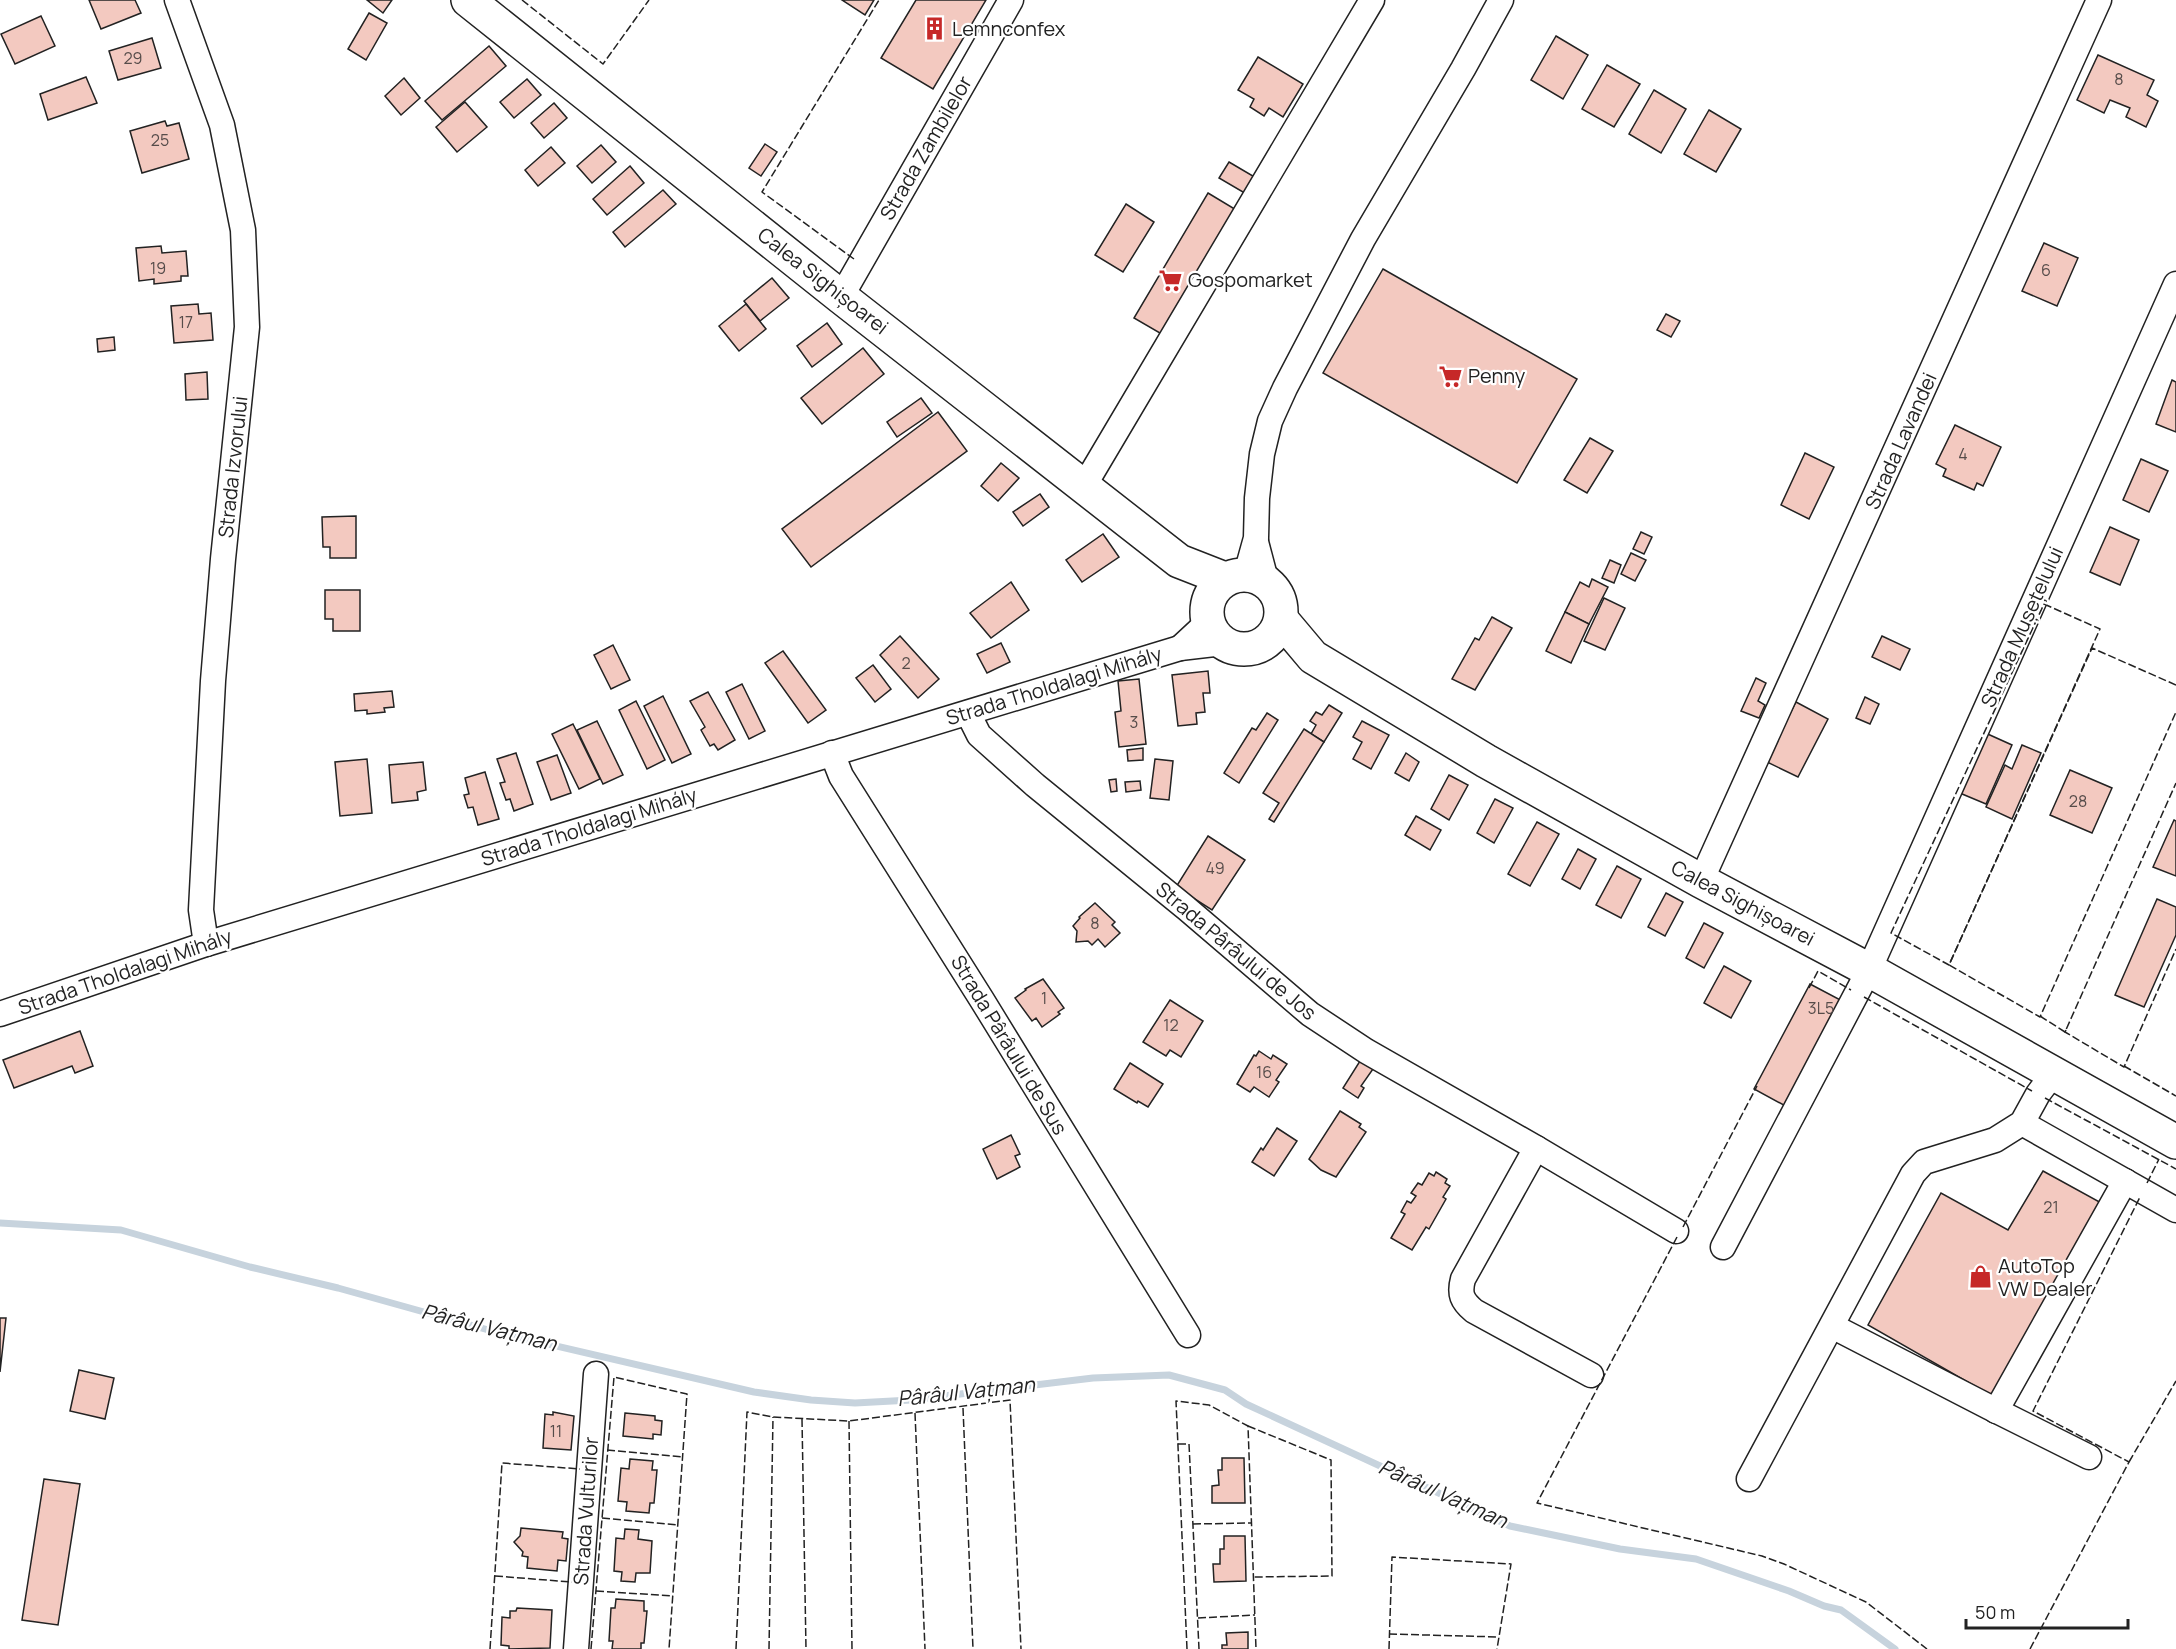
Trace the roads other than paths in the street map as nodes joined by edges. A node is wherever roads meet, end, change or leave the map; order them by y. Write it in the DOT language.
graph roads {
  1 [pos="177,0"];
  2 [pos="468,0"];
  3 [pos="1011,0"];
  4 [pos="1372,0"];
  5 [pos="1501,0"];
  6 [pos="2099,0"];
  7 [pos="2176,284"];
  8 [pos="841,297"];
  9 [pos="1084,486"];
  10 [pos="1229,600"];
  11 [pos="1273,632"];
  12 [pos="968,713"];
  13 [pos="832,753"];
  14 [pos="1701,881"];
  15 [pos="206,944"];
  16 [pos="1869,969"];
  17 [pos="0,1014"];
  18 [pos="2053,1074"];
  19 [pos="2022,1123"];
  20 [pos="2176,1142"];
  21 [pos="1536,1148"];
  22 [pos="2126,1181"];
  23 [pos="2176,1210"];
  24 [pos="1676,1231"];
  25 [pos="1723,1247"];
  26 [pos="1832,1326"];
  27 [pos="1188,1335"];
  28 [pos="596,1374"];
  29 [pos="1590,1375"];
  30 [pos="1996,1411"];
  31 [pos="2090,1456"];
  32 [pos="1749,1479"];
  33 [pos="576,1649"];
  1 -- 15 [label="street, Strada Izvorului"];
  2 -- 8 [label="highway, Calea Sighișoarei"];
  3 -- 8 [label="street, Strada Zambilelor"];
  4 -- 9 [label="street"];
  5 -- 10 [label="street"];
  6 -- 14 [label="street, Strada Lavandei"];
  7 -- 16 [label="street, Strada Mușețelului"];
  8 -- 9 [label="highway, Calea Sighișoarei"];
  9 -- 10 [label="highway, Calea Sighișoarei"];
  10 -- 11 [label="highway, Calea Sighișoarei"];
  10 -- 11 [label="highway"];
  10 -- 12 [label="street, Strada Tholdalagi Mihály"];
  11 -- 14 [label="highway, Calea Sighișoarei"];
  12 -- 13 [label="street, Strada Tholdalagi Mihály"];
  12 -- 21 [label="street, Strada Pârâului de Jos"];
  13 -- 15 [label="street, Strada Tholdalagi Mihály"];
  13 -- 27 [label="street, Strada Pârâului de Sus"];
  14 -- 16 [label="highway, Calea Sighișoarei"];
  15 -- 17 [label="street, Strada Tholdalagi Mihály"];
  16 -- 18 [label="highway, Calea Sighișoarei"];
  16 -- 25 [label="street, Strada Mușețelului"];
  18 -- 19 [label="street"];
  18 -- 20 [label="highway, Calea Sighișoarei"];
  19 -- 22 [label="street"];
  19 -- 26 [label="street"];
  21 -- 24 [label="street, Strada Pârâului de Jos"];
  21 -- 29 [label="street"];
  22 -- 23 [label="street"];
  22 -- 30 [label="street"];
  26 -- 30 [label="street"];
  26 -- 32 [label="street"];
  28 -- 33 [label="street, Strada Vulturilor"];
  30 -- 31 [label="street"];
}
